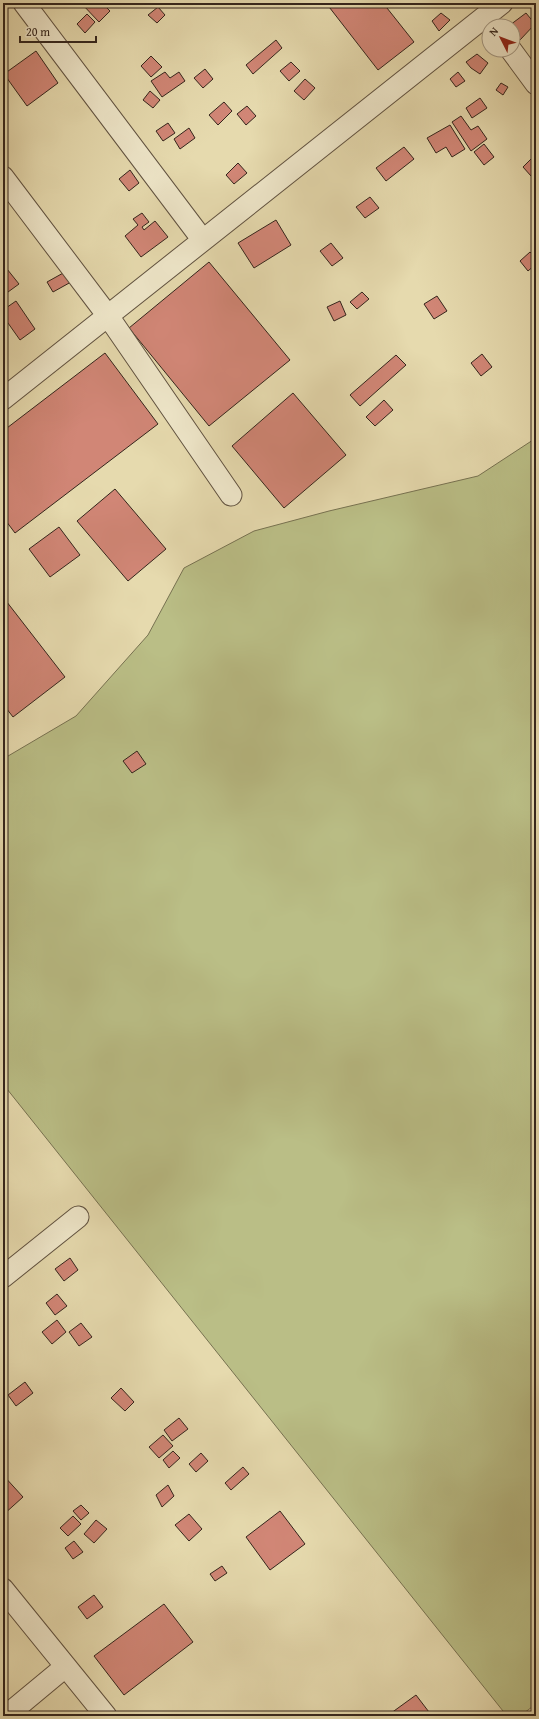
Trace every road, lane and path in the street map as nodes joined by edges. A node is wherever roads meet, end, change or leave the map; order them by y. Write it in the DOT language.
graph roads {
  1 [pos="24,3"];
  2 [pos="502,3"];
  3 [pos="491,18"];
  4 [pos="481,27"];
  5 [pos="516,58"];
  6 [pos="536,84"];
  7 [pos="3,177"];
  8 [pos="202,240"];
  9 [pos="108,316"];
  10 [pos="3,399"];
  11 [pos="231,495"];
  12 [pos="78,1217"];
  13 [pos="3,1277"];
  14 [pos="3,1589"];
  15 [pos="65,1667"];
  16 [pos="6,1716"];
  17 [pos="106,1716"];
  1 -- 8 [label="street"];
  2 -- 3 [label="street"];
  4 -- 8 [label="street"];
  5 -- 6 [label="street"];
  7 -- 9 [label="street"];
  8 -- 9 [label="street"];
  9 -- 10 [label="street"];
  9 -- 11 [label="street"];
  12 -- 13 [label="street"];
  14 -- 15 [label="street"];
  15 -- 16 [label="street"];
  15 -- 17 [label="street"];
}
